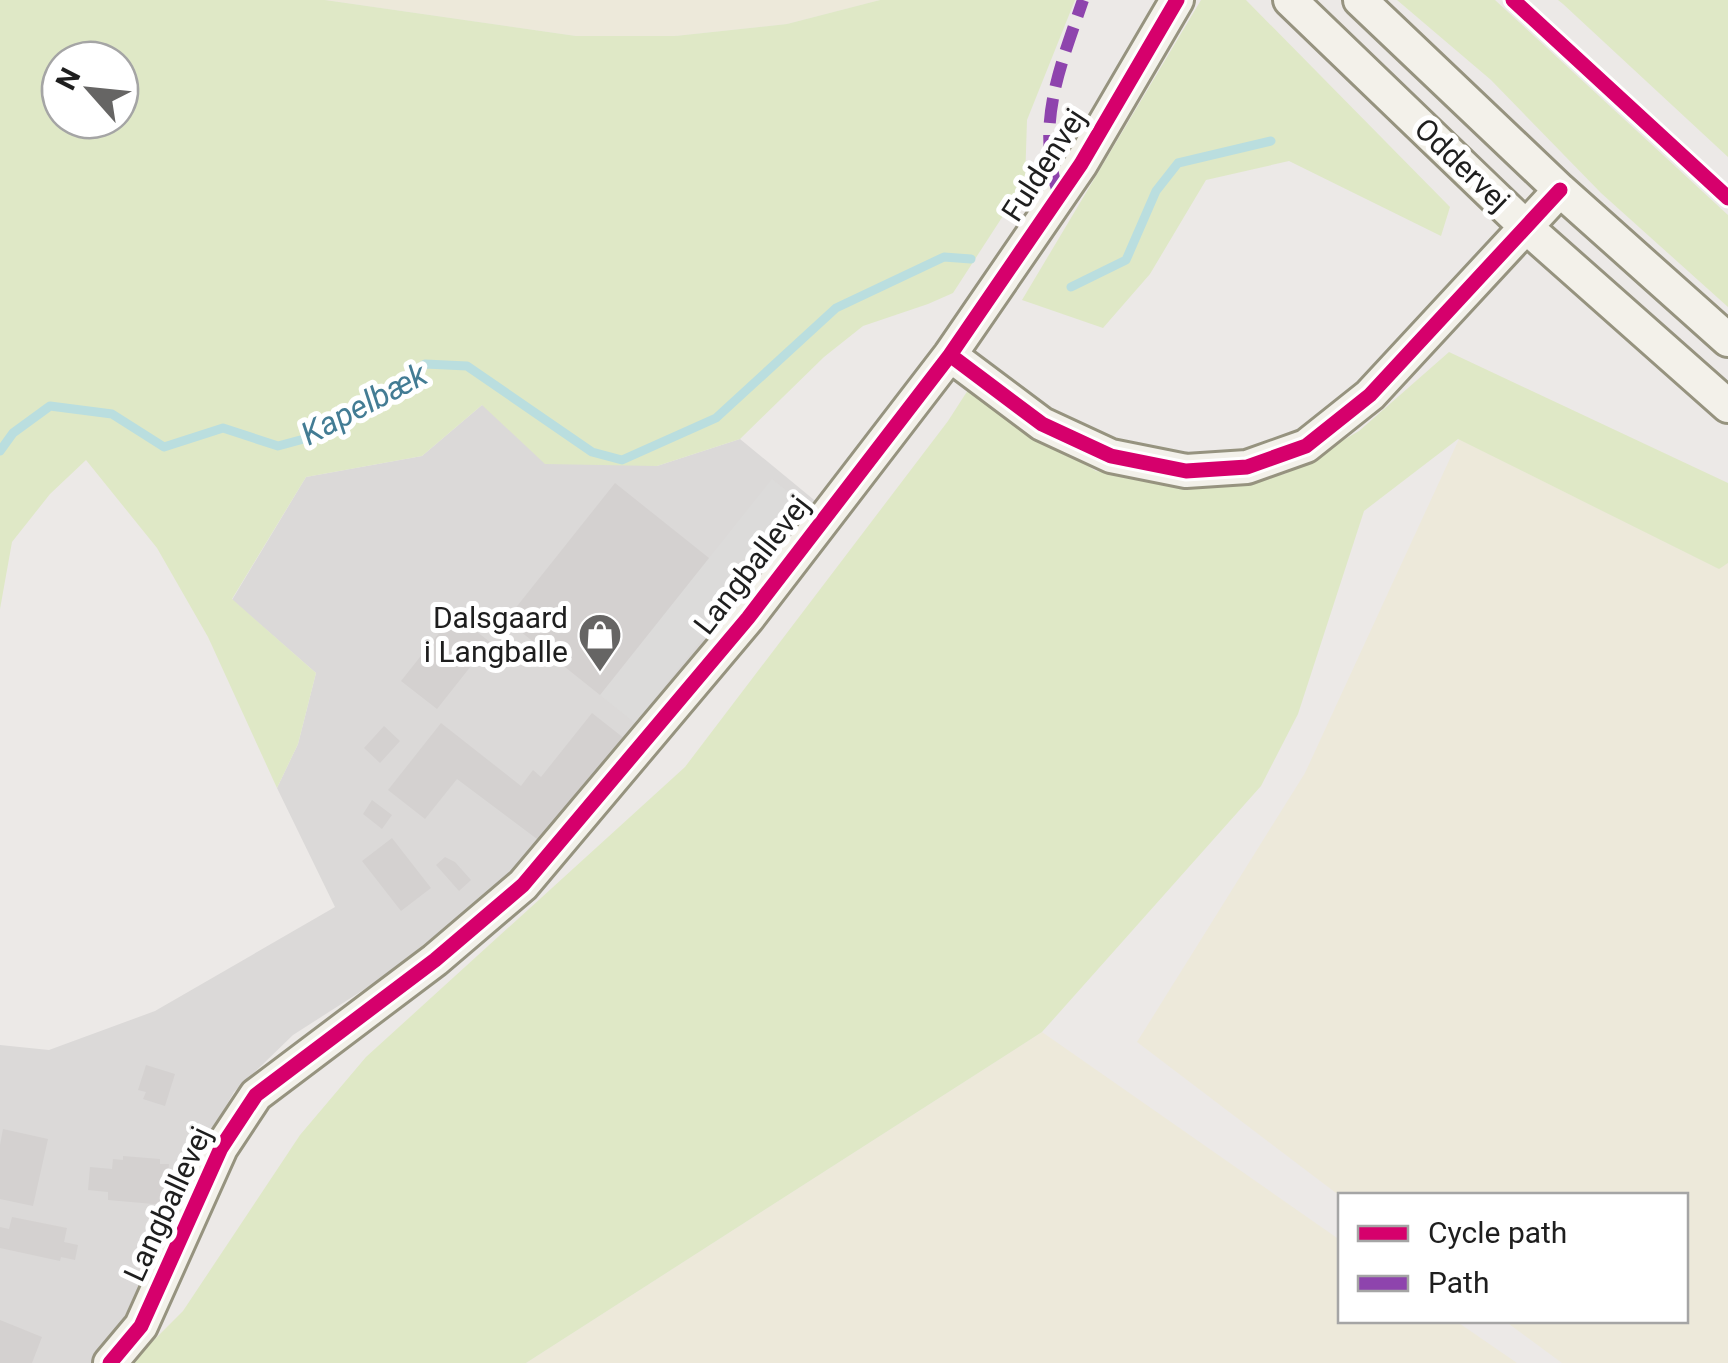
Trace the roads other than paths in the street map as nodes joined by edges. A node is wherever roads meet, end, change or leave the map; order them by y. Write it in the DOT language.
graph roads {
  1 [pos="1177,0"];
  2 [pos="1290,0"];
  3 [pos="1360,0"];
  4 [pos="1560,190"];
  5 [pos="1526,226"];
  6 [pos="1728,340"];
  7 [pos="950,355"];
  8 [pos="1728,406"];
  9 [pos="110,1363"];
  1 -- 7 [label="street, Fuldenvej"];
  2 -- 5 [label="street, Oddervej"];
  3 -- 4 [label="street, Oddervej"];
  4 -- 5 [label="street"];
  4 -- 6 [label="street, Oddervej"];
  5 -- 7 [label="street"];
  5 -- 8 [label="street, Oddervej"];
  7 -- 9 [label="street, Langballevej"];
}
